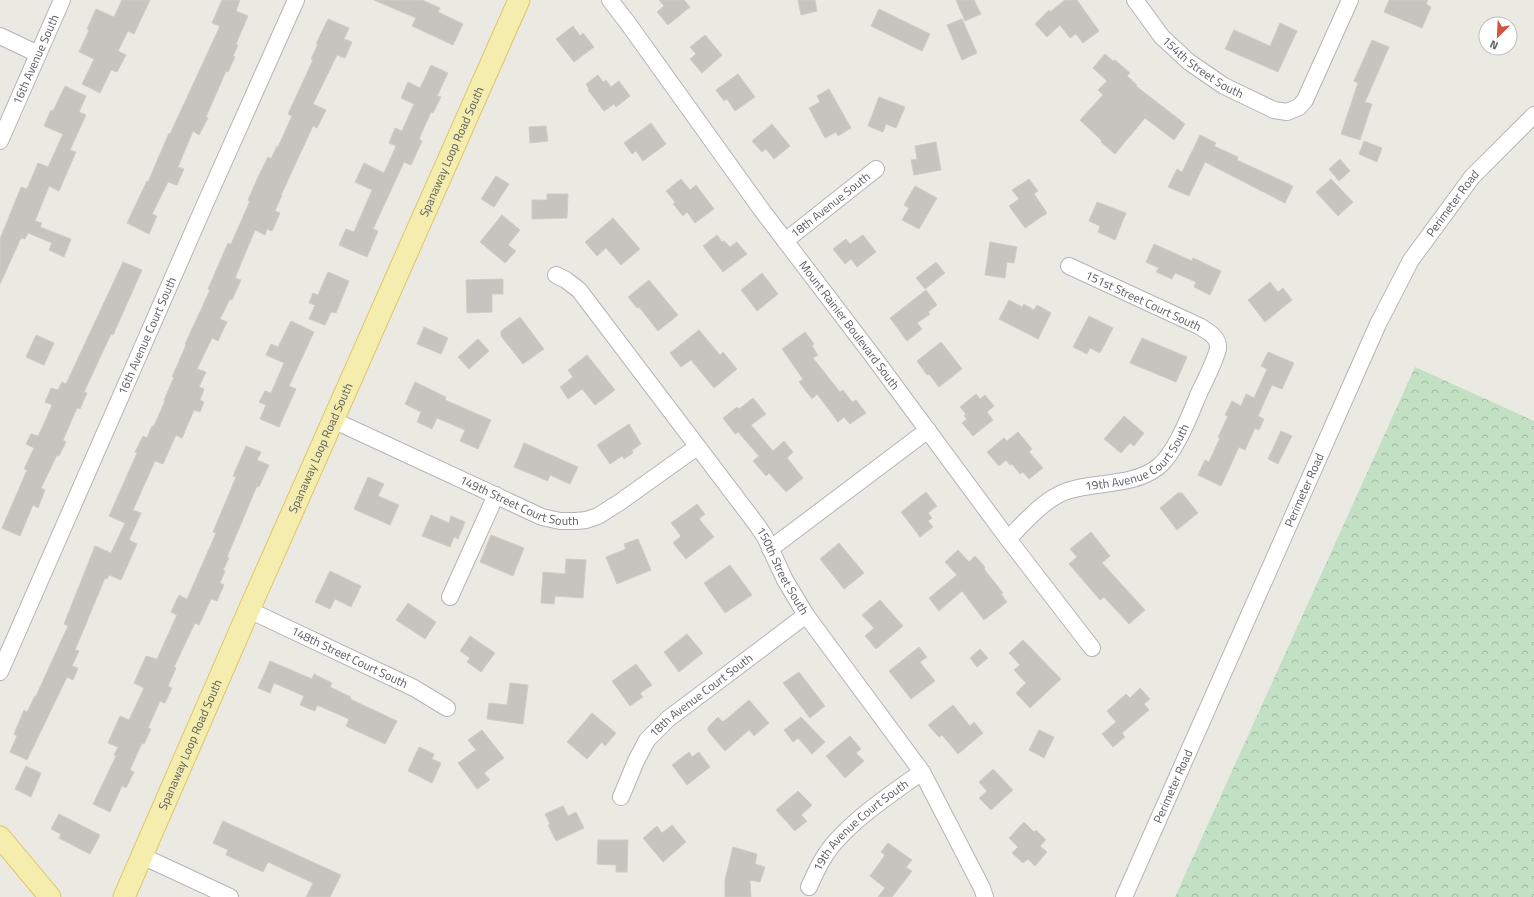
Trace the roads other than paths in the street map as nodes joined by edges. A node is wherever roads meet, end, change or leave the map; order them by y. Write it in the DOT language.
graph roads {
  1 [pos="62,0"];
  2 [pos="296,0"];
  3 [pos="519,0"];
  4 [pos="610,0"];
  5 [pos="1135,0"];
  6 [pos="1350,0"];
  7 [pos="0,36"];
  8 [pos="38,54"];
  9 [pos="1534,115"];
  10 [pos="0,141"];
  11 [pos="876,169"];
  12 [pos="785,241"];
  13 [pos="1069,266"];
  14 [pos="556,275"];
  15 [pos="1216,338"];
  16 [pos="333,420"];
  17 [pos="928,430"];
  18 [pos="697,447"];
  19 [pos="496,495"];
  20 [pos="1008,539"];
  21 [pos="770,549"];
  22 [pos="450,597"];
  23 [pos="249,610"];
  24 [pos="806,615"];
  25 [pos="1092,648"];
  26 [pos="0,672"];
  27 [pos="447,708"];
  28 [pos="922,772"];
  29 [pos="621,797"];
  30 [pos="0,838"];
  31 [pos="142,856"];
  32 [pos="808,887"];
  33 [pos="984,893"];
  34 [pos="50,897"];
  35 [pos="124,897"];
  36 [pos="230,897"];
  37 [pos="1124,897"];
  1 -- 8 [label="street, 16th Avenue South"];
  2 -- 26 [label="street, 16th Avenue Court South"];
  3 -- 16 [label="main road, Spanaway Loop Road South"];
  4 -- 12 [label="street, Mount Rainier Boulevard South"];
  5 -- 6 [label="street, 154th Street South"];
  7 -- 8 [label="street"];
  8 -- 10 [label="street, 16th Avenue South"];
  9 -- 37 [label="street, Perimeter Road"];
  11 -- 12 [label="street, 18th Avenue South"];
  12 -- 17 [label="street, Mount Rainier Boulevard South"];
  13 -- 15 [label="street, 151st Street Court South"];
  14 -- 18 [label="street, 150th Street South"];
  15 -- 20 [label="street, 19th Avenue Court South"];
  16 -- 19 [label="street, 149th Street Court South"];
  16 -- 23 [label="main road, Spanaway Loop Road South"];
  17 -- 20 [label="street, Mount Rainier Boulevard South"];
  17 -- 21 [label="street"];
  18 -- 19 [label="street, 149th Street Court South"];
  18 -- 21 [label="street, 150th Street South"];
  19 -- 22 [label="street"];
  20 -- 25 [label="street, Mount Rainier Boulevard South"];
  21 -- 24 [label="street, 150th Street South"];
  23 -- 27 [label="street, 148th Street Court South"];
  23 -- 31 [label="main road, Spanaway Loop Road South"];
  24 -- 28 [label="street, 150th Street South"];
  24 -- 29 [label="street, 18th Avenue Court South"];
  28 -- 32 [label="street, 19th Avenue Court South"];
  28 -- 33 [label="street, 150th Street South"];
  30 -- 34 [label="main road"];
  31 -- 35 [label="main road, Spanaway Loop Road South"];
  31 -- 36 [label="street"];
}
